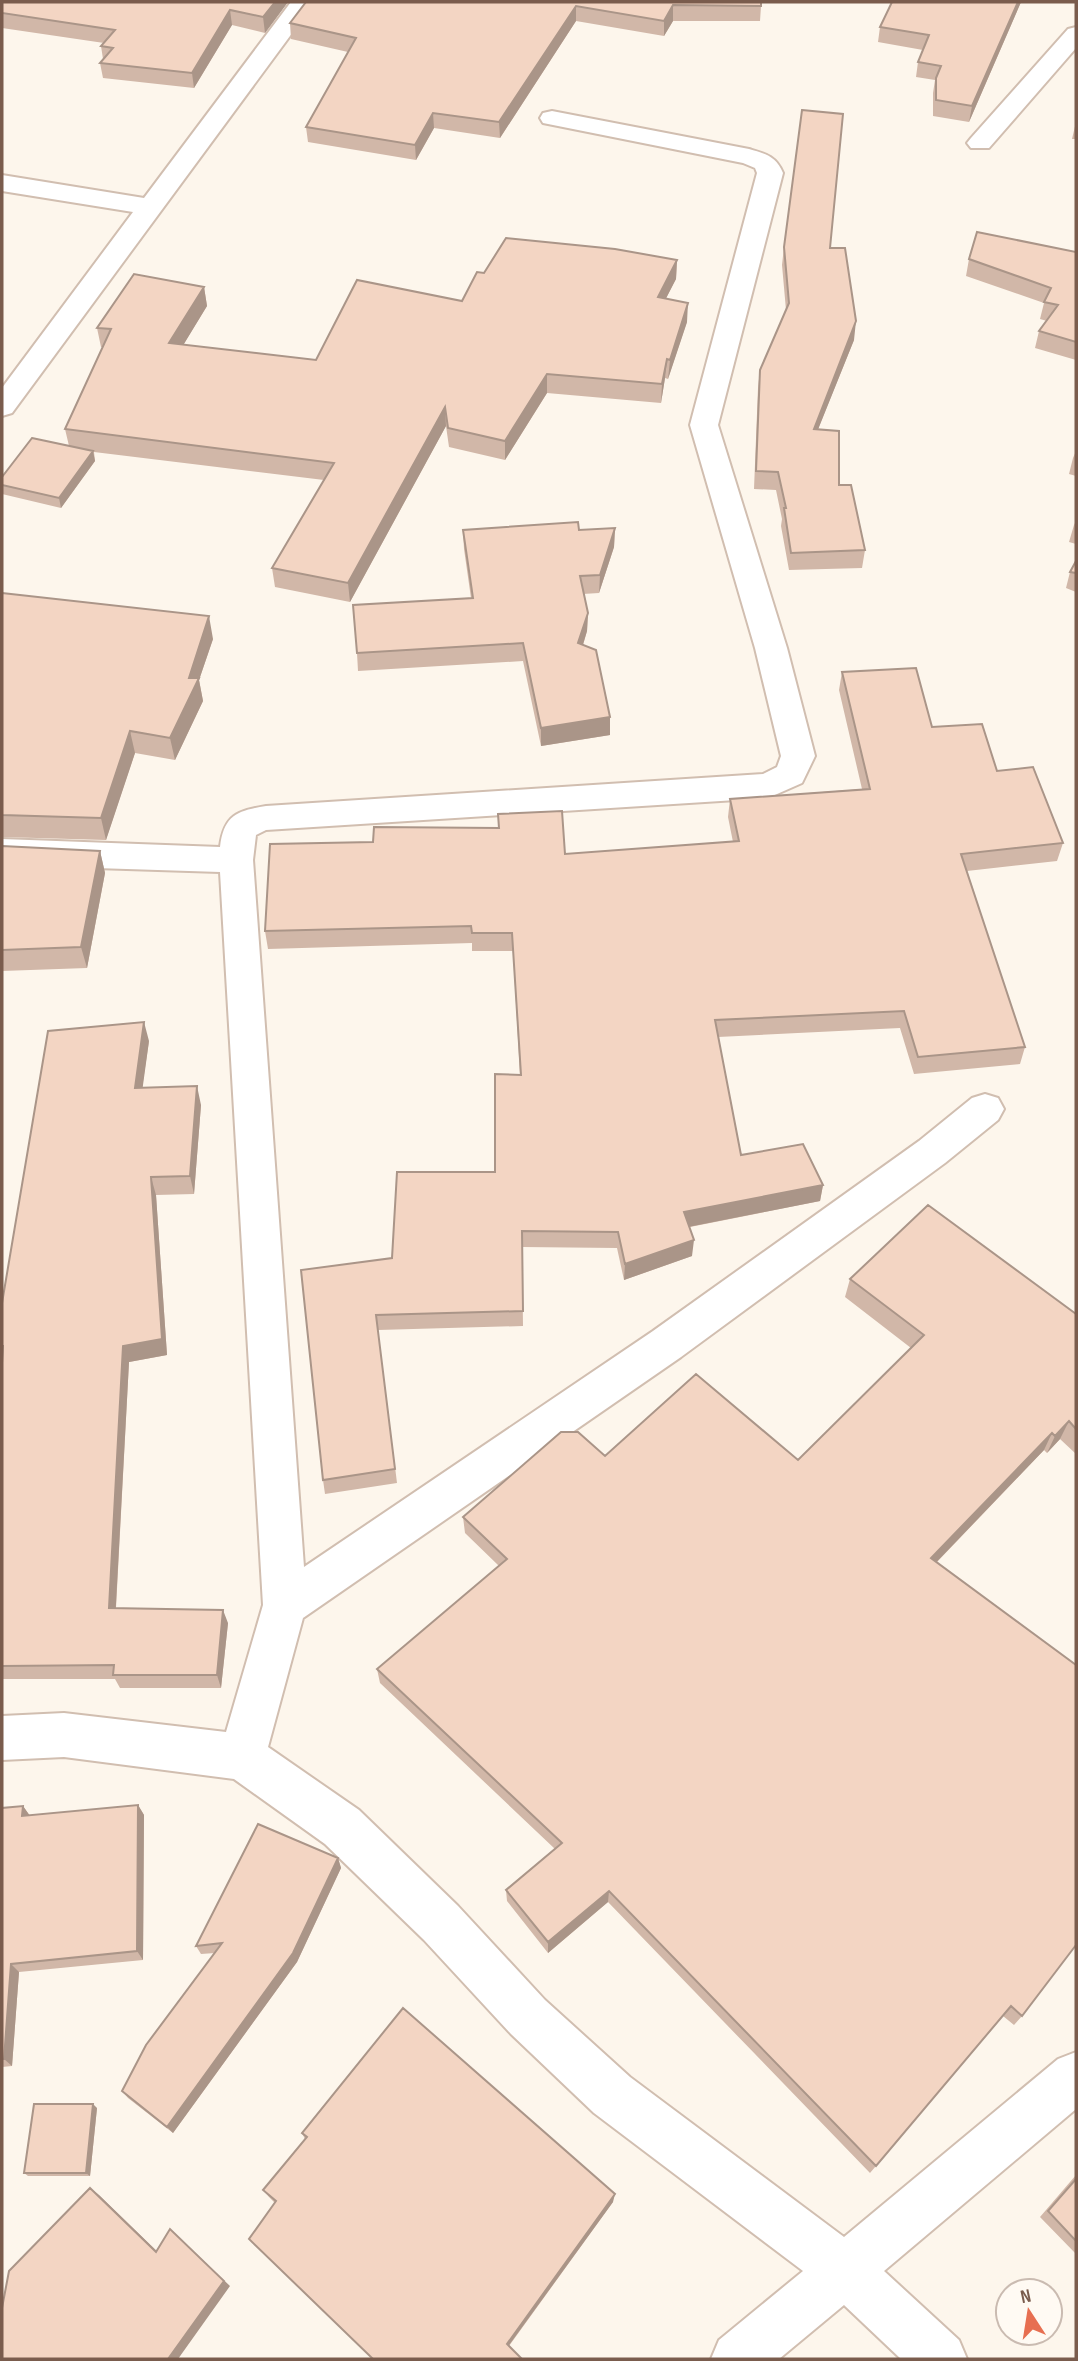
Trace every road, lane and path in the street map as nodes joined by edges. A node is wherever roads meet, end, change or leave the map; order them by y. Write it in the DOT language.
graph roads {
  1 [pos="303,2"];
  2 [pos="1076,34"];
  3 [pos="552,118"];
  4 [pos="980,143"];
  5 [pos="2,183"];
  6 [pos="148,207"];
  7 [pos="2,407"];
  8 [pos="2,852"];
  9 [pos="236,860"];
  10 [pos="985,1109"];
  11 [pos="285,1605"];
  12 [pos="2,1738"];
  13 [pos="242,1757"];
  14 [pos="1076,2077"];
  15 [pos="844,2269"];
  16 [pos="738,2359"];
  17 [pos="940,2359"];
  1 -- 6 [label="street"];
  2 -- 4 [label="street"];
  3 -- 9 [label="street"];
  5 -- 6 [label="street"];
  6 -- 7 [label="street"];
  8 -- 9 [label="street"];
  9 -- 11 [label="street"];
  10 -- 11 [label="street"];
  11 -- 13 [label="street"];
  12 -- 13 [label="street"];
  13 -- 15 [label="street"];
  14 -- 15 [label="street"];
  15 -- 16 [label="street"];
  15 -- 17 [label="street"];
}
